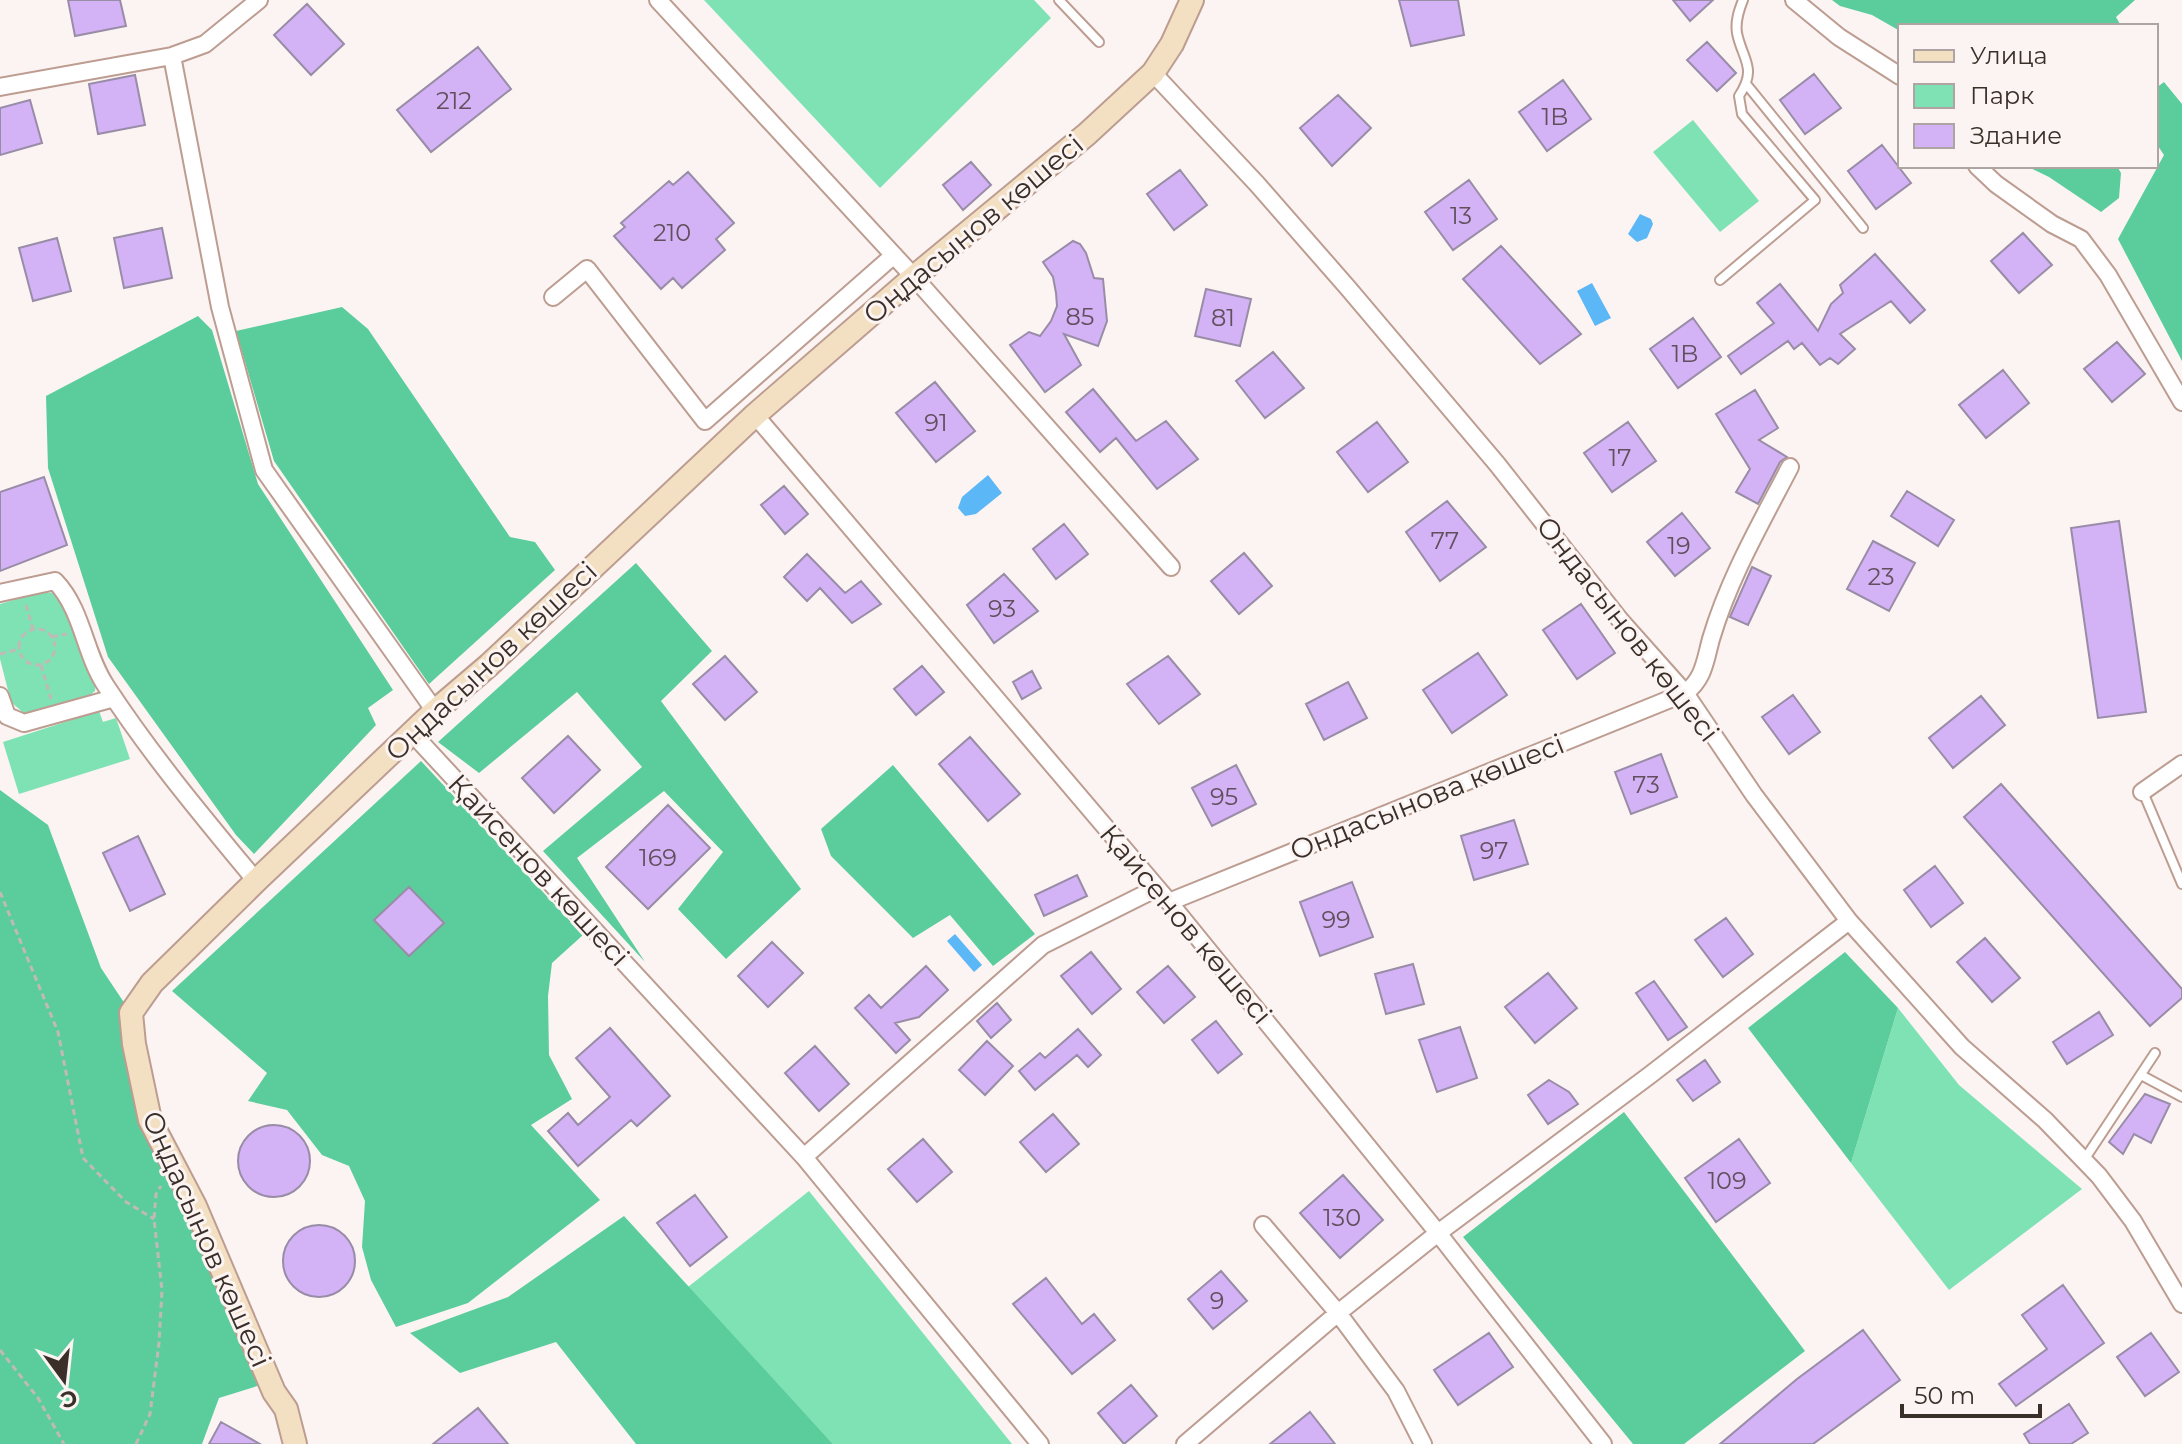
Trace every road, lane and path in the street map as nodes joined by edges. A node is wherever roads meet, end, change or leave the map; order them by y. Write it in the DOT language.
graph roads {
  1 [pos="259,0"];
  2 [pos="658,0"];
  3 [pos="1059,0"];
  4 [pos="1192,0"];
  5 [pos="1743,0"];
  6 [pos="1794,0"];
  7 [pos="1099,42"];
  8 [pos="172,56"];
  9 [pos="1153,73"];
  10 [pos="1898,75"];
  11 [pos="1747,85"];
  12 [pos="0,87"];
  13 [pos="1979,168"];
  14 [pos="1863,228"];
  15 [pos="894,255"];
  16 [pos="914,277"];
  17 [pos="1720,280"];
  18 [pos="553,297"];
  19 [pos="2182,402"];
  20 [pos="755,415"];
  21 [pos="1790,467"];
  22 [pos="1171,567"];
  23 [pos="20,587"];
  24 [pos="0,593"];
  25 [pos="33,629"];
  26 [pos="19,649"];
  27 [pos="0,654"];
  28 [pos="41,665"];
  29 [pos="1685,693"];
  30 [pos="0,696"];
  31 [pos="114,698"];
  32 [pos="435,711"];
  33 [pos="56,714"];
  34 [pos="412,733"];
  35 [pos="2182,764"];
  36 [pos="2142,792"];
  37 [pos="256,881"];
  38 [pos="2182,884"];
  39 [pos="1157,888"];
  40 [pos="0,892"];
  41 [pos="1169,902"];
  42 [pos="1849,921"];
  43 [pos="2155,1053"];
  44 [pos="2141,1075"];
  45 [pos="2182,1097"];
  46 [pos="804,1157"];
  47 [pos="2084,1160"];
  48 [pos="174,1166"];
  49 [pos="154,1219"];
  50 [pos="1263,1225"];
  51 [pos="1438,1233"];
  52 [pos="2182,1304"];
  53 [pos="1338,1313"];
  54 [pos="0,1350"];
  55 [pos="64,1444"];
  56 [pos="136,1444"];
  57 [pos="295,1444"];
  58 [pos="1040,1444"];
  59 [pos="1185,1444"];
  60 [pos="1423,1444"];
  61 [pos="1603,1444"];
  1 -- 8 [label="street"];
  2 -- 15 [label="street"];
  3 -- 7 [label="lane"];
  4 -- 9 [label="street, Оңдасынов көшесі"];
  5 -- 11 [label="lane"];
  6 -- 10 [label="street"];
  8 -- 12 [label="street"];
  8 -- 32 [label="street"];
  9 -- 16 [label="street, Оңдасынов көшесі"];
  9 -- 29 [label="street, Ондасынов көшесі"];
  11 -- 14 [label="lane"];
  11 -- 17 [label="lane"];
  13 -- 19 [label="street"];
  15 -- 16 [label="street"];
  15 -- 18 [label="street"];
  16 -- 20 [label="street, Оңдасынов көшесі"];
  16 -- 22 [label="street"];
  20 -- 32 [label="street, Оңдасынов көшесі"];
  20 -- 39 [label="street, Қайсенов көшесі"];
  21 -- 29 [label="street"];
  23 -- 24 [label="street"];
  23 -- 25 [label="path"];
  23 -- 31 [label="street"];
  25 -- 26 [label="path"];
  25 -- 28 [label="path"];
  26 -- 27 [label="path"];
  26 -- 28 [label="path"];
  28 -- 33 [label="path"];
  29 -- 41 [label="street, Ондасынова көшесі"];
  29 -- 42 [label="street, Ондасынов көшесі"];
  30 -- 33 [label="street"];
  31 -- 33 [label="street"];
  31 -- 37 [label="street"];
  32 -- 34 [label="street, Оңдасынов көшесі"];
  34 -- 37 [label="street, Оңдасынов көшесі"];
  34 -- 46 [label="street, Қайсенов көшесі"];
  35 -- 36 [label="street"];
  36 -- 38 [label="lane"];
  37 -- 48 [label="street, Оңдасынов көшесі"];
  39 -- 41 [label="street, Қайсенов көшесі"];
  39 -- 46 [label="street"];
  40 -- 49 [label="path"];
  41 -- 51 [label="street, Қайсенов көшесі"];
  42 -- 47 [label="street, Ондасынов көшесі"];
  42 -- 51 [label="street"];
  43 -- 44 [label="lane"];
  44 -- 45 [label="lane"];
  44 -- 47 [label="lane"];
  46 -- 58 [label="street, Қайсенов көшесі"];
  47 -- 52 [label="street, Ондасынов көшесі"];
  48 -- 49 [label="path"];
  48 -- 57 [label="street, Оңдасынов көшесі"];
  49 -- 56 [label="path"];
  50 -- 53 [label="street"];
  51 -- 53 [label="street"];
  51 -- 61 [label="street, Қайсенов көшесі"];
  53 -- 59 [label="street"];
  53 -- 60 [label="street"];
  54 -- 55 [label="path"];
}
